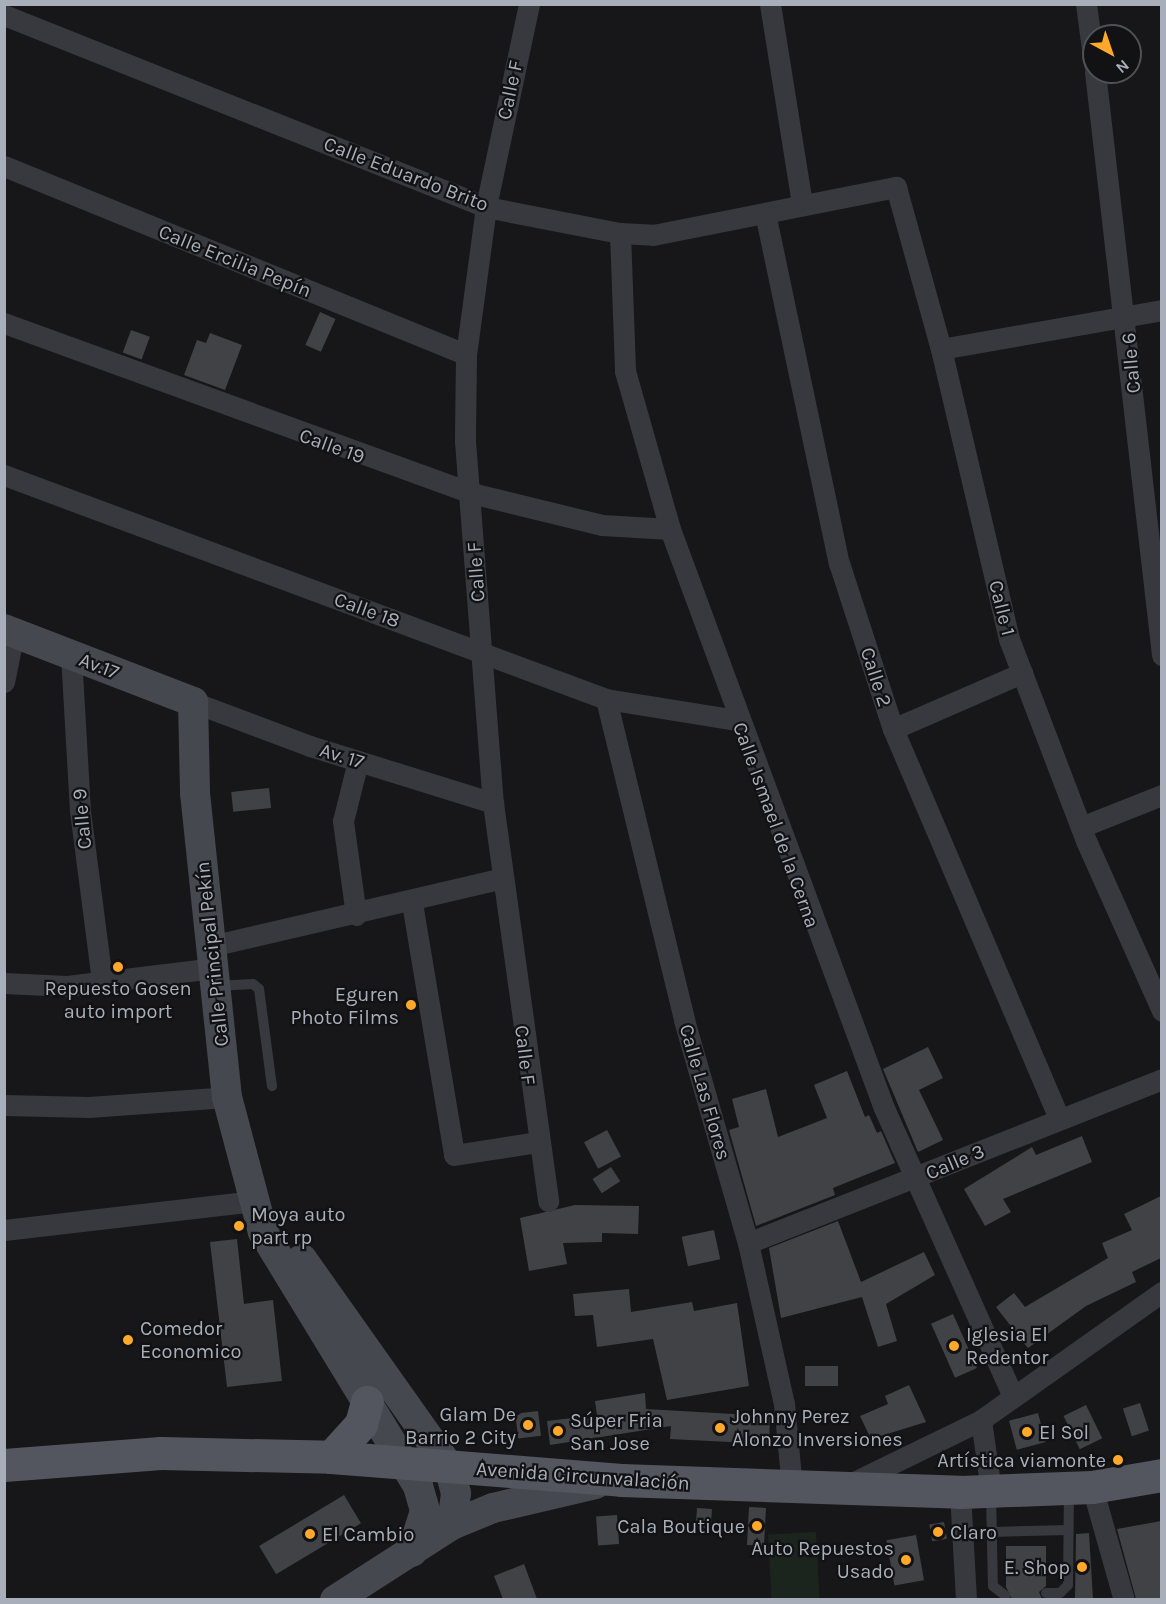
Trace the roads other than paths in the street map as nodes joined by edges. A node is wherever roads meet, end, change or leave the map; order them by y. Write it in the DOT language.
graph roads {
  1 [pos="529,4"];
  2 [pos="770,4"];
  3 [pos="1086,4"];
  4 [pos="4,15"];
  5 [pos="1089,24"];
  6 [pos="1097,84"];
  7 [pos="4,166"];
  8 [pos="897,187"];
  9 [pos="802,204"];
  10 [pos="486,207"];
  11 [pos="765,213"];
  12 [pos="620,233"];
  13 [pos="1161,310"];
  14 [pos="1126,315"];
  15 [pos="4,323"];
  16 [pos="941,349"];
  17 [pos="466,355"];
  18 [pos="4,475"];
  19 [pos="471,493"];
  20 [pos="670,530"];
  21 [pos="1155,567"];
  22 [pos="9,631"];
  23 [pos="482,651"];
  24 [pos="1161,654"];
  25 [pos="70,655"];
  26 [pos="1022,673"];
  27 [pos="4,682"];
  28 [pos="606,699"];
  29 [pos="193,702"];
  30 [pos="736,720"];
  31 [pos="892,729"];
  32 [pos="358,761"];
  33 [pos="1161,795"];
  34 [pos="493,803"];
  35 [pos="1081,826"];
  36 [pos="503,878"];
  37 [pos="412,903"];
  38 [pos="356,915"];
  39 [pos="212,967"];
  40 [pos="102,981"];
  41 [pos="4,983"];
  42 [pos="1161,1011"];
  43 [pos="1161,1079"];
  44 [pos="272,1086"];
  45 [pos="227,1097"];
  46 [pos="4,1105"];
  47 [pos="1059,1118"];
  48 [pos="537,1142"];
  49 [pos="915,1180"];
  50 [pos="254,1201"];
  51 [pos="548,1201"];
  52 [pos="4,1230"];
  53 [pos="748,1243"];
  54 [pos="1161,1292"];
  55 [pos="1012,1394"];
  56 [pos="367,1402"];
  57 [pos="981,1420"];
  58 [pos="331,1457"];
  59 [pos="405,1463"];
  60 [pos="4,1464"];
  61 [pos="449,1467"];
  62 [pos="1161,1475"];
  63 [pos="621,1480"];
  64 [pos="792,1486"];
  65 [pos="1081,1487"];
  66 [pos="839,1489"];
  67 [pos="976,1491"];
  68 [pos="452,1526"];
  69 [pos="1068,1530"];
  70 [pos="992,1532"];
  71 [pos="412,1551"];
  72 [pos="1046,1593"];
  73 [pos="1006,1596"];
  74 [pos="335,1599"];
  75 [pos="966,1599"];
  76 [pos="1124,1599"];
  1 -- 10 [label="street, Calle F"];
  2 -- 9 [label="street"];
  3 -- 5 [label="street"];
  4 -- 10 [label="street, Calle Eduardo Brito"];
  6 -- 14 [label="street, Calle 6"];
  7 -- 17 [label="street, Calle Ercilia Pepín"];
  8 -- 9 [label="street, Calle Eduardo Brito"];
  8 -- 16 [label="street, Calle 1"];
  9 -- 11 [label="street, Calle Eduardo Brito"];
  10 -- 12 [label="street, Calle Eduardo Brito"];
  10 -- 17 [label="street, Calle F"];
  11 -- 12 [label="street, Calle Eduardo Brito"];
  11 -- 31 [label="street, Calle 2"];
  12 -- 20 [label="street, Calle Ismael de la Cerna"];
  13 -- 14 [label="street"];
  14 -- 16 [label="street"];
  14 -- 21 [label="street, Calle 6"];
  15 -- 19 [label="street, Calle 19"];
  16 -- 26 [label="street, Calle 1"];
  17 -- 19 [label="street, Calle F"];
  18 -- 23 [label="street, Calle 18"];
  19 -- 20 [label="street, Calle 19"];
  19 -- 23 [label="street, Calle F"];
  20 -- 30 [label="street, Calle Ismael de la Cerna"];
  21 -- 24 [label="street, Calle 6"];
  22 -- 25 [label="main road, Av.17"];
  22 -- 27 [label="street"];
  23 -- 28 [label="street, Calle 18"];
  23 -- 34 [label="street, Calle F"];
  25 -- 29 [label="main road, Av.17"];
  25 -- 40 [label="street, Calle 9"];
  26 -- 31 [label="street"];
  26 -- 35 [label="street, Calle 1"];
  28 -- 30 [label="street, Calle 18"];
  28 -- 53 [label="street, Calle Las Flores"];
  29 -- 32 [label="street, Av. 17"];
  29 -- 39 [label="main road, Calle Principal Pekín"];
  30 -- 49 [label="street, Calle Ismael de la Cerna"];
  31 -- 47 [label="street, Calle 2"];
  32 -- 34 [label="street, Av. 17"];
  32 -- 38 [label="street"];
  33 -- 35 [label="street"];
  34 -- 36 [label="street, Calle F"];
  35 -- 42 [label="street, Calle 1"];
  36 -- 37 [label="street"];
  36 -- 48 [label="street, Calle F"];
  37 -- 38 [label="street"];
  37 -- 48 [label="street"];
  38 -- 39 [label="street"];
  39 -- 40 [label="street"];
  39 -- 44 [label="lane"];
  39 -- 45 [label="main road, Calle Principal Pekín"];
  40 -- 41 [label="street"];
  43 -- 47 [label="street, Calle 3"];
  45 -- 46 [label="street"];
  45 -- 50 [label="main road, Calle Principal Pekín"];
  47 -- 49 [label="street, Calle 3"];
  48 -- 51 [label="street, Calle F"];
  49 -- 53 [label="street, Calle 3"];
  49 -- 55 [label="street, Calle Ismael de la Cerna"];
  50 -- 52 [label="street"];
  50 -- 56 [label="main road, Calle Principal Pekín"];
  50 -- 61 [label="main road"];
  53 -- 64 [label="street, Calle Las Flores"];
  54 -- 55 [label="street"];
  55 -- 57 [label="street"];
  56 -- 58 [label="main road"];
  56 -- 59 [label="main road, Calle Principal Pekín"];
  57 -- 66 [label="street"];
  57 -- 67 [label="street"];
  58 -- 59 [label="main road, Avenida Circunvalación"];
  58 -- 60 [label="main road, Avenida Circunvalación"];
  59 -- 61 [label="main road, Avenida Circunvalación"];
  59 -- 71 [label="main road, Calle Principal Pekín"];
  61 -- 63 [label="main road, Avenida Circunvalación"];
  61 -- 68 [label="main road"];
  62 -- 65 [label="main road, Avenida Circunvalación"];
  63 -- 64 [label="main road, Avenida Circunvalación"];
  63 -- 68 [label="main road"];
  64 -- 66 [label="main road, Avenida Circunvalación"];
  65 -- 67 [label="main road, Avenida Circunvalación"];
  65 -- 69 [label="lane"];
  65 -- 76 [label="street"];
  66 -- 67 [label="main road, Avenida Circunvalación"];
  67 -- 70 [label="lane"];
  67 -- 75 [label="street"];
  68 -- 71 [label="main road"];
  69 -- 70 [label="lane"];
  69 -- 72 [label="lane"];
  70 -- 73 [label="lane"];
  71 -- 74 [label="main road"];
}
